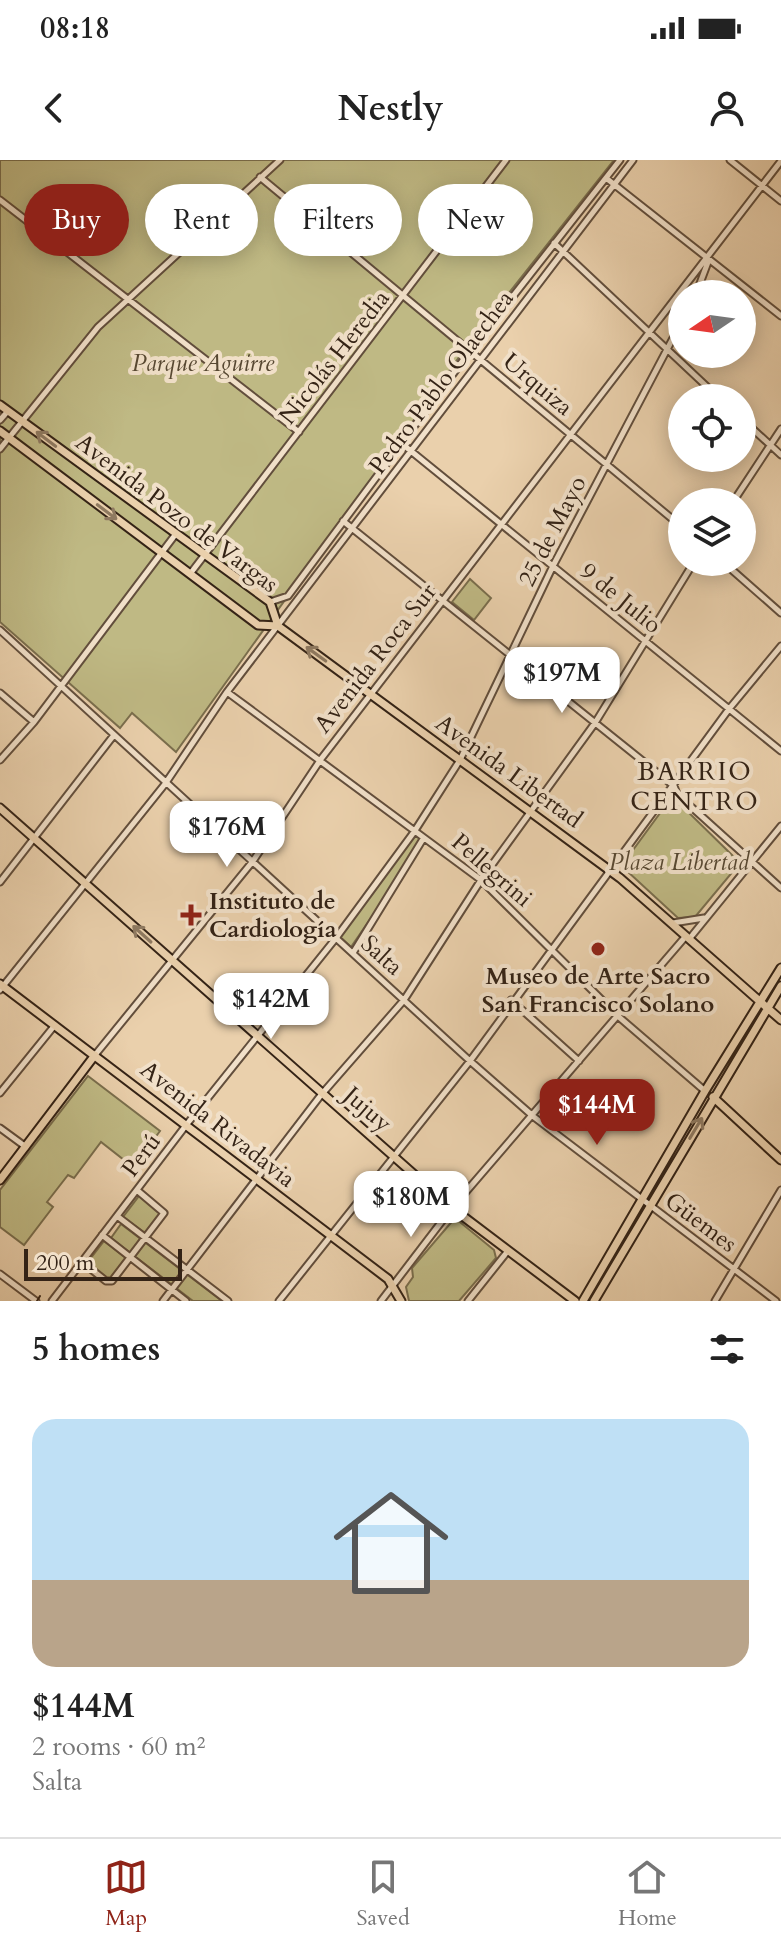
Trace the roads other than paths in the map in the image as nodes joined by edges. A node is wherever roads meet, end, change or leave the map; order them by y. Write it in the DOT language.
graph roads {
  1 [pos="280,160"];
  2 [pos="506,160"];
  3 [pos="620,160"];
  4 [pos="633,160"];
  5 [pos="730,160"];
  6 [pos="781,161"];
  7 [pos="260,177"];
  8 [pos="606,178"];
  9 [pos="614,184"];
  10 [pos="763,187"];
  11 [pos="0,200"];
  12 [pos="781,201"];
  13 [pos="554,243"];
  14 [pos="563,252"];
  15 [pos="709,257"];
  16 [pos="701,280"];
  17 [pos="404,296"];
  18 [pos="125,299"];
  19 [pos="781,316"];
  20 [pos="649,334"];
  21 [pos="667,350"];
  22 [pos="470,351"];
  23 [pos="481,360"];
  24 [pos="704,384"];
  25 [pos="0,405"];
  26 [pos="8,411"];
  27 [pos="0,420"];
  28 [pos="23,421"];
  29 [pos="781,429"];
  30 [pos="0,431"];
  31 [pos="299,432"];
  32 [pos="756,432"];
  33 [pos="572,436"];
  34 [pos="8,438"];
  35 [pos="401,443"];
  36 [pos="771,446"];
  37 [pos="0,449"];
  38 [pos="410,451"];
  39 [pos="781,455"];
  40 [pos="606,464"];
  41 [pos="742,488"];
  42 [pos="668,515"];
  43 [pos="343,521"];
  44 [pos="503,526"];
  45 [pos="354,529"];
  46 [pos="175,535"];
  47 [pos="162,553"];
  48 [pos="205,556"];
  49 [pos="553,566"];
  50 [pos="190,574"];
  51 [pos="685,576"];
  52 [pos="739,576"];
  53 [pos="270,602"];
  54 [pos="445,602"];
  55 [pos="781,613"];
  56 [pos="278,626"];
  57 [pos="0,630"];
  58 [pos="646,641"];
  59 [pos="781,646"];
  60 [pos="512,653"];
  61 [pos="61,686"];
  62 [pos="227,692"];
  63 [pos="0,693"];
  64 [pos="372,694"];
  65 [pos="729,709"];
  66 [pos="34,722"];
  67 [pos="595,723"];
  68 [pos="114,735"];
  69 [pos="781,751"];
  70 [pos="0,759"];
  71 [pos="321,759"];
  72 [pos="460,760"];
  73 [pos="165,784"];
  74 [pos="674,786"];
  75 [pos="0,808"];
  76 [pos="532,812"];
  77 [pos="781,826"];
  78 [pos="414,832"];
  79 [pos="34,838"];
  80 [pos="423,839"];
  81 [pos="253,861"];
  82 [pos="751,862"];
  83 [pos="610,870"];
  84 [pos="481,880"];
  85 [pos="0,882"];
  86 [pos="84,882"];
  87 [pos="781,888"];
  88 [pos="705,918"];
  89 [pos="673,923"];
  90 [pos="688,936"];
  91 [pos="336,938"];
  92 [pos="550,950"];
  93 [pos="353,953"];
  94 [pos="171,960"];
  95 [pos="781,968"];
  96 [pos="781,986"];
  97 [pos="1,987"];
  98 [pos="404,1000"];
  99 [pos="511,1000"];
  100 [pos="761,1002"];
  101 [pos="768,1009"];
  102 [pos="619,1017"];
  103 [pos="781,1020"];
  104 [pos="55,1025"];
  105 [pos="256,1036"];
  106 [pos="95,1055"];
  107 [pos="470,1061"];
  108 [pos="579,1061"];
  109 [pos="705,1091"];
  110 [pos="0,1093"];
  111 [pos="321,1095"];
  112 [pos="714,1098"];
  113 [pos="534,1117"];
  114 [pos="187,1124"];
  115 [pos="0,1128"];
  116 [pos="27,1147"];
  117 [pos="392,1155"];
  118 [pos="781,1160"];
  119 [pos="0,1180"];
  120 [pos="257,1180"];
  121 [pos="137,1190"];
  122 [pos="781,1190"];
  123 [pos="646,1203"];
  124 [pos="452,1208"];
  125 [pos="117,1216"];
  126 [pos="102,1235"];
  127 [pos="330,1235"];
  128 [pos="146,1238"];
  129 [pos="507,1252"];
  130 [pos="130,1257"];
  131 [pos="82,1262"];
  132 [pos="734,1269"];
  133 [pos="187,1271"];
  134 [pos="0,1274"];
  135 [pos="393,1286"];
  136 [pos="172,1290"];
  137 [pos="36,1301"];
  138 [pos="52,1301"];
  139 [pos="163,1301"];
  140 [pos="186,1301"];
  141 [pos="228,1301"];
  142 [pos="279,1301"];
  143 [pos="381,1301"];
  144 [pos="401,1301"];
  145 [pos="468,1301"];
  146 [pos="575,1301"];
  147 [pos="583,1301"];
  148 [pos="594,1301"];
  149 [pos="715,1301"];
  150 [pos="776,1301"];
  1 -- 7 [label="street"];
  2 -- 17 [label="street, Nicolás Heredia"];
  3 -- 8 [label="street, Pedro Pablo Olaechea"];
  4 -- 9 [label="street, Pedro Pablo Olaechea"];
  5 -- 10 [label="street"];
  6 -- 10 [label="street, Avenida Roca Sur"];
  7 -- 17 [label="street, Urquiza"];
  7 -- 18 [label="street"];
  8 -- 9 [label="street"];
  8 -- 13 [label="street, Pedro Pablo Olaechea"];
  9 -- 14 [label="street, Pedro Pablo Olaechea"];
  9 -- 15 [label="street"];
  10 -- 12 [label="street"];
  10 -- 15 [label="street, Avenida Roca Sur"];
  11 -- 18 [label="street"];
  13 -- 14 [label="street"];
  13 -- 22 [label="street, Pedro Pablo Olaechea"];
  14 -- 20 [label="street"];
  14 -- 23 [label="street, Pedro Pablo Olaechea"];
  15 -- 16 [label="street"];
  15 -- 19 [label="street"];
  15 -- 20 [label="street, Avenida Roca Sur"];
  17 -- 22 [label="street, Urquiza"];
  17 -- 31 [label="street, Nicolás Heredia"];
  18 -- 28 [label="street"];
  18 -- 31 [label="street"];
  20 -- 21 [label="street"];
  20 -- 33 [label="street, Avenida Roca Sur"];
  21 -- 24 [label="street"];
  21 -- 40 [label="street, 25 de Mayo"];
  22 -- 23 [label="street, Urquiza"];
  22 -- 35 [label="street, Pedro Pablo Olaechea"];
  23 -- 33 [label="street, Urquiza"];
  23 -- 38 [label="street, Pedro Pablo Olaechea"];
  25 -- 26 [label="main road, Avenida Pozo de Vargas"];
  26 -- 27 [label="street"];
  26 -- 28 [label="main road, Avenida Pozo de Vargas"];
  28 -- 34 [label="street"];
  46 -- 28 [label="main road, Avenida Pozo de Vargas, one-way"];
  29 -- 36 [label="street"];
  30 -- 34 [label="main road, Avenida Pozo de Vargas"];
  31 -- 48 [label="street, Nicolás Heredia"];
  32 -- 36 [label="street"];
  33 -- 40 [label="street, Urquiza"];
  33 -- 44 [label="street, Avenida Roca Sur"];
  34 -- 37 [label="street"];
  34 -- 47 [label="main road, Avenida Pozo de Vargas, one-way"];
  35 -- 38 [label="street, 9 de Julio"];
  35 -- 43 [label="street, Pedro Pablo Olaechea"];
  36 -- 39 [label="street"];
  36 -- 41 [label="street"];
  38 -- 44 [label="street, 9 de Julio"];
  38 -- 45 [label="street, Pedro Pablo Olaechea"];
  40 -- 42 [label="street, Urquiza"];
  40 -- 49 [label="street, 25 de Mayo"];
  43 -- 45 [label="street"];
  43 -- 53 [label="street, Pedro Pablo Olaechea"];
  44 -- 49 [label="street, 9 de Julio"];
  44 -- 54 [label="street, Avenida Roca Sur"];
  45 -- 54 [label="street"];
  45 -- 56 [label="street, Pedro Pablo Olaechea"];
  46 -- 47 [label="street"];
  46 -- 48 [label="main road, Avenida Pozo de Vargas"];
  47 -- 50 [label="main road, Avenida Pozo de Vargas"];
  47 -- 61 [label="street"];
  48 -- 50 [label="street, Nicolás Heredia"];
  48 -- 53 [label="main road, Avenida Pozo de Vargas"];
  49 -- 58 [label="street, 9 de Julio"];
  49 -- 60 [label="street, 25 de Mayo"];
  50 -- 56 [label="main road, Avenida Pozo de Vargas"];
  51 -- 58 [label="street"];
  52 -- 55 [label="street"];
  53 -- 56 [label="main road, Avenida Pozo de Vargas"];
  54 -- 60 [label="street"];
  54 -- 64 [label="street, Avenida Roca Sur"];
  56 -- 62 [label="street, Pedro Pablo Olaechea"];
  64 -- 56 [label="main road, Avenida Libertad, one-way"];
  57 -- 61 [label="street, Salta"];
  58 -- 65 [label="street, 9 de Julio"];
  58 -- 67 [label="street"];
  59 -- 65 [label="street"];
  60 -- 67 [label="street"];
  60 -- 72 [label="street, 25 de Mayo"];
  61 -- 66 [label="street"];
  61 -- 68 [label="street, Salta"];
  62 -- 71 [label="street, Pellegrini"];
  62 -- 73 [label="street, Pedro Pablo Olaechea"];
  63 -- 66 [label="street"];
  64 -- 71 [label="street, Avenida Roca Sur"];
  64 -- 72 [label="main road, Avenida Libertad"];
  65 -- 69 [label="street, 9 de Julio"];
  65 -- 74 [label="street"];
  66 -- 70 [label="street"];
  67 -- 74 [label="street"];
  67 -- 76 [label="street"];
  68 -- 73 [label="street, Salta"];
  68 -- 79 [label="street"];
  71 -- 78 [label="street, Pellegrini"];
  71 -- 81 [label="street, Avenida Roca Sur"];
  72 -- 76 [label="main road, Avenida Libertad"];
  72 -- 78 [label="street, Perú"];
  73 -- 81 [label="street, Salta"];
  73 -- 86 [label="street, Pedro Pablo Olaechea"];
  74 -- 82 [label="street"];
  74 -- 83 [label="street"];
  75 -- 79 [label="main road, Jujuy"];
  76 -- 83 [label="main road, Avenida Libertad"];
  76 -- 84 [label="street"];
  77 -- 82 [label="street"];
  78 -- 80 [label="street, Pellegrini"];
  78 -- 91 [label="street, Perú"];
  79 -- 85 [label="street"];
  79 -- 86 [label="main road, Jujuy"];
  80 -- 84 [label="street, Pellegrini"];
  80 -- 93 [label="street"];
  81 -- 91 [label="street, Salta"];
  81 -- 94 [label="street, Avenida Roca Sur"];
  82 -- 87 [label="street"];
  82 -- 88 [label="street"];
  83 -- 89 [label="main road, Avenida Libertad"];
  83 -- 92 [label="street"];
  84 -- 92 [label="street, Pellegrini"];
  84 -- 98 [label="street"];
  94 -- 86 [label="main road, Jujuy, one-way"];
  86 -- 97 [label="street, Pedro Pablo Olaechea"];
  88 -- 89 [label="street"];
  88 -- 90 [label="street"];
  89 -- 90 [label="main road, Avenida Libertad"];
  90 -- 100 [label="main road, Avenida Libertad"];
  90 -- 102 [label="street"];
  91 -- 93 [label="street, Salta"];
  91 -- 105 [label="street, Perú"];
  92 -- 99 [label="street"];
  92 -- 102 [label="street, Pellegrini"];
  93 -- 98 [label="street, Salta"];
  94 -- 105 [label="main road, Jujuy"];
  94 -- 106 [label="street, Avenida Roca Sur"];
  95 -- 100 [label="main road"];
  96 -- 101 [label="main road"];
  97 -- 104 [label="main road, Avenida Rivadavia"];
  98 -- 107 [label="street, Salta"];
  98 -- 111 [label="street"];
  99 -- 107 [label="street"];
  99 -- 108 [label="street"];
  100 -- 101 [label="main road, Avenida Libertad"];
  100 -- 109 [label="main road"];
  101 -- 103 [label="main road, Avenida Libertad"];
  101 -- 112 [label="main road"];
  102 -- 108 [label="street"];
  102 -- 109 [label="street, Pellegrini"];
  104 -- 106 [label="main road, Avenida Rivadavia"];
  104 -- 110 [label="street"];
  105 -- 111 [label="main road, Jujuy"];
  105 -- 114 [label="street, Perú"];
  106 -- 114 [label="main road, Avenida Rivadavia"];
  106 -- 116 [label="main road, Avenida Roca Sur"];
  107 -- 113 [label="street, Salta"];
  107 -- 117 [label="street"];
  108 -- 113 [label="street"];
  109 -- 112 [label="main road, Pellegrini"];
  109 -- 123 [label="main road"];
  111 -- 117 [label="main road, Jujuy"];
  111 -- 120 [label="street"];
  112 -- 118 [label="main road, Pellegrini"];
  123 -- 112 [label="main road, one-way"];
  113 -- 123 [label="street, Salta"];
  113 -- 124 [label="street"];
  114 -- 120 [label="main road, Avenida Rivadavia"];
  114 -- 121 [label="street, Perú"];
  115 -- 116 [label="street"];
  116 -- 119 [label="main road, Avenida Roca Sur"];
  117 -- 124 [label="main road, Jujuy"];
  117 -- 127 [label="street"];
  120 -- 127 [label="main road, Avenida Rivadavia"];
  120 -- 133 [label="street"];
  121 -- 125 [label="street, Perú"];
  121 -- 128 [label="street"];
  122 -- 132 [label="street"];
  123 -- 132 [label="street, Güemes"];
  123 -- 147 [label="main road"];
  123 -- 148 [label="main road"];
  124 -- 129 [label="main road, Jujuy"];
  124 -- 135 [label="street"];
  125 -- 126 [label="street, Perú"];
  125 -- 128 [label="street"];
  126 -- 130 [label="street"];
  126 -- 131 [label="street, Perú"];
  127 -- 135 [label="main road, Avenida Rivadavia"];
  127 -- 142 [label="street"];
  128 -- 130 [label="street"];
  128 -- 133 [label="street"];
  129 -- 145 [label="street"];
  129 -- 146 [label="main road, Jujuy"];
  130 -- 131 [label="street"];
  130 -- 136 [label="street"];
  131 -- 138 [label="street, Perú"];
  132 -- 149 [label="street"];
  132 -- 150 [label="street, Güemes"];
  133 -- 136 [label="street"];
  133 -- 141 [label="street"];
  134 -- 137 [label="street"];
  135 -- 143 [label="street"];
  135 -- 144 [label="main road, Avenida Rivadavia"];
  136 -- 139 [label="street"];
  136 -- 140 [label="street"];
}
